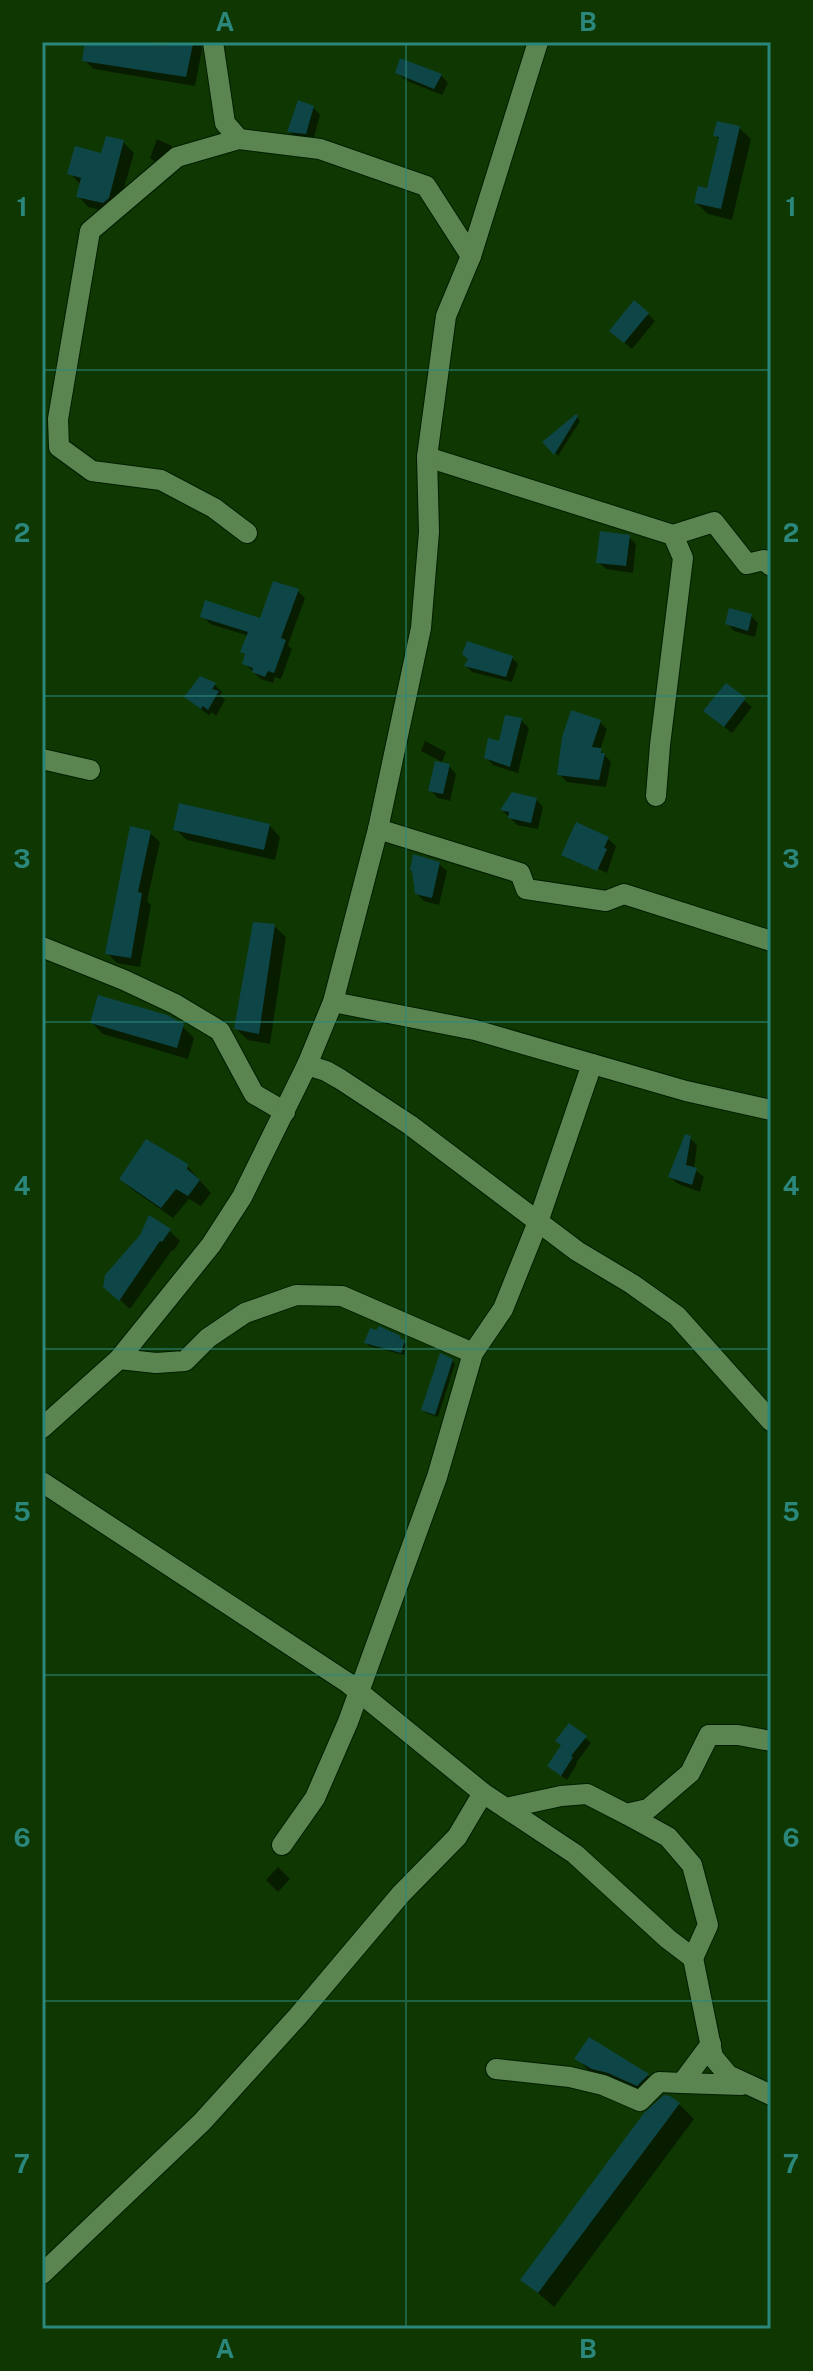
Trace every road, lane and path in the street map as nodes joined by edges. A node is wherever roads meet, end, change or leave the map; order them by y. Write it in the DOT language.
graph roads {
  1 [pos="213,42"];
  2 [pos="538,42"];
  3 [pos="239,139"];
  4 [pos="471,256"];
  5 [pos="427,457"];
  6 [pos="247,533"];
  7 [pos="673,535"];
  8 [pos="771,566"];
  9 [pos="42,759"];
  10 [pos="90,770"];
  11 [pos="656,796"];
  12 [pos="378,829"];
  13 [pos="771,941"];
  14 [pos="42,947"];
  15 [pos="333,1002"];
  16 [pos="592,1064"];
  17 [pos="307,1065"];
  18 [pos="771,1110"];
  19 [pos="285,1112"];
  20 [pos="538,1222"];
  21 [pos="473,1353"];
  22 [pos="119,1359"];
  23 [pos="44,1420"];
  24 [pos="771,1421"];
  25 [pos="42,1482"];
  26 [pos="360,1691"];
  27 [pos="771,1741"];
  28 [pos="483,1793"];
  29 [pos="506,1808"];
  30 [pos="626,1814"];
  31 [pos="282,1845"];
  32 [pos="693,1958"];
  33 [pos="711,2044"];
  34 [pos="496,2069"];
  35 [pos="682,2083"];
  36 [pos="751,2086"];
  37 [pos="771,2095"];
  38 [pos="42,2274"];
  1 -- 3 [label="street"];
  2 -- 4 [label="street"];
  3 -- 4 [label="street"];
  3 -- 6 [label="street"];
  4 -- 5 [label="street"];
  5 -- 7 [label="street"];
  5 -- 12 [label="street"];
  7 -- 8 [label="street"];
  7 -- 11 [label="street"];
  9 -- 10 [label="street"];
  12 -- 13 [label="street"];
  12 -- 15 [label="street"];
  14 -- 19 [label="street"];
  15 -- 16 [label="street"];
  15 -- 17 [label="street"];
  16 -- 18 [label="street"];
  16 -- 20 [label="street"];
  17 -- 19 [label="street"];
  17 -- 20 [label="street"];
  19 -- 22 [label="street"];
  20 -- 21 [label="street"];
  20 -- 24 [label="street"];
  21 -- 22 [label="street"];
  21 -- 26 [label="street"];
  22 -- 23 [label="street"];
  25 -- 26 [label="street"];
  26 -- 28 [label="street"];
  26 -- 31 [label="street"];
  27 -- 30 [label="street"];
  28 -- 29 [label="street"];
  28 -- 38 [label="street"];
  29 -- 30 [label="street"];
  29 -- 32 [label="street"];
  30 -- 32 [label="street"];
  32 -- 33 [label="street"];
  33 -- 35 [label="street"];
  33 -- 36 [label="street"];
  34 -- 35 [label="street"];
  35 -- 36 [label="street"];
  36 -- 37 [label="street"];
}
